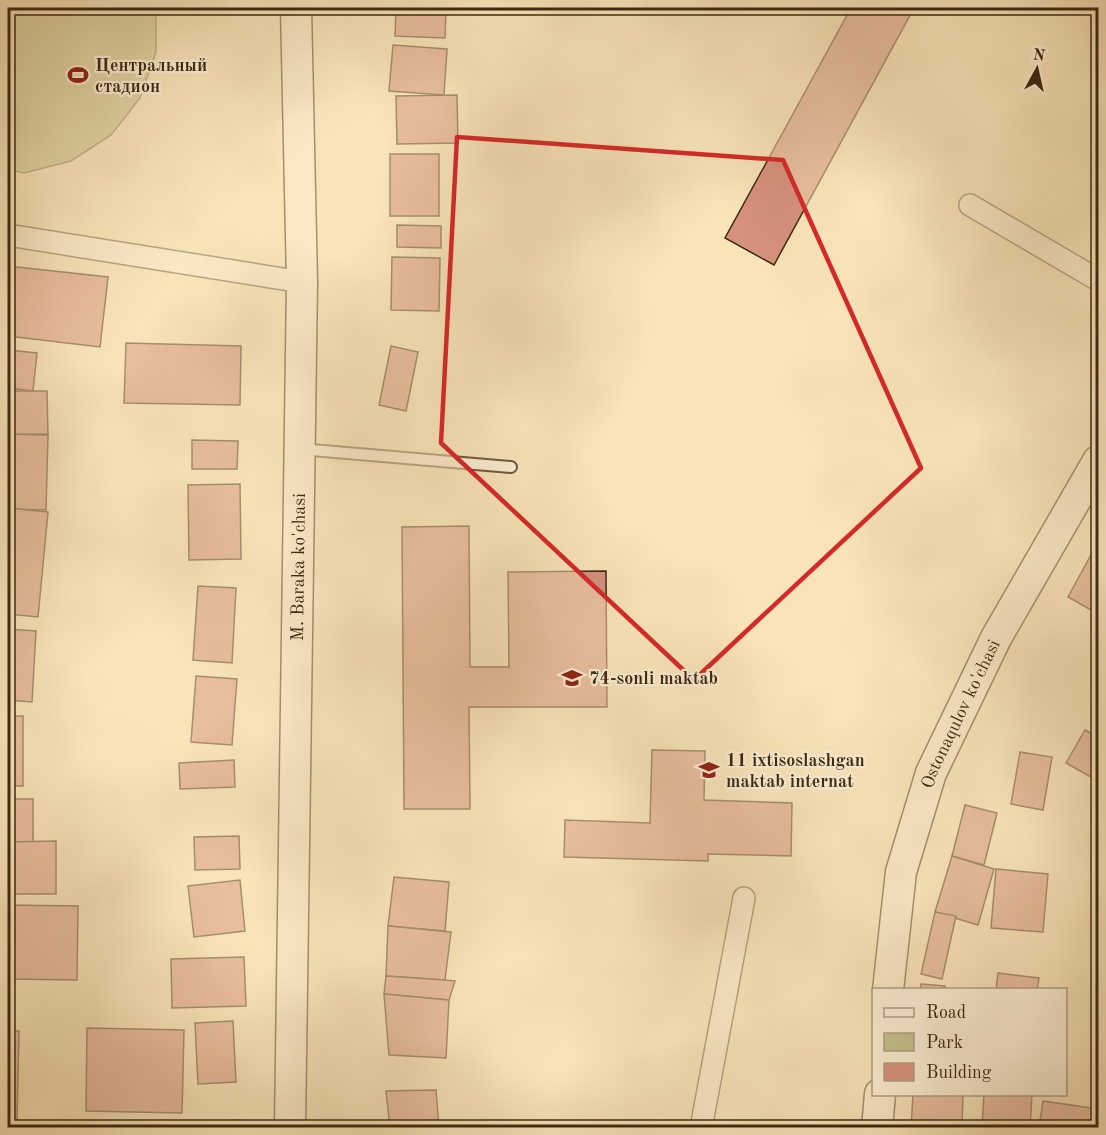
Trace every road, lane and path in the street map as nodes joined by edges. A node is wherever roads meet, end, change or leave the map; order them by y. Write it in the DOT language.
graph roads {
  1 [pos="296,8"];
  2 [pos="970,205"];
  3 [pos="8,235"];
  4 [pos="1098,280"];
  5 [pos="303,282"];
  6 [pos="300,449"];
  7 [pos="1098,461"];
  8 [pos="511,467"];
  9 [pos="744,898"];
  10 [pos="888,988"];
  11 [pos="880,1096"];
  12 [pos="290,1128"];
  13 [pos="701,1128"];
  14 [pos="877,1128"];
  1 -- 5 [label="street, M. Baraka ko'chasi"];
  2 -- 4 [label="street"];
  3 -- 5 [label="street"];
  5 -- 6 [label="street, M. Baraka ko'chasi"];
  6 -- 8 [label="lane"];
  6 -- 12 [label="street, M. Baraka ko'chasi"];
  7 -- 10 [label="street, Ostonaqulov ko'chasi"];
  9 -- 13 [label="street"];
  11 -- 14 [label="street"];
}
